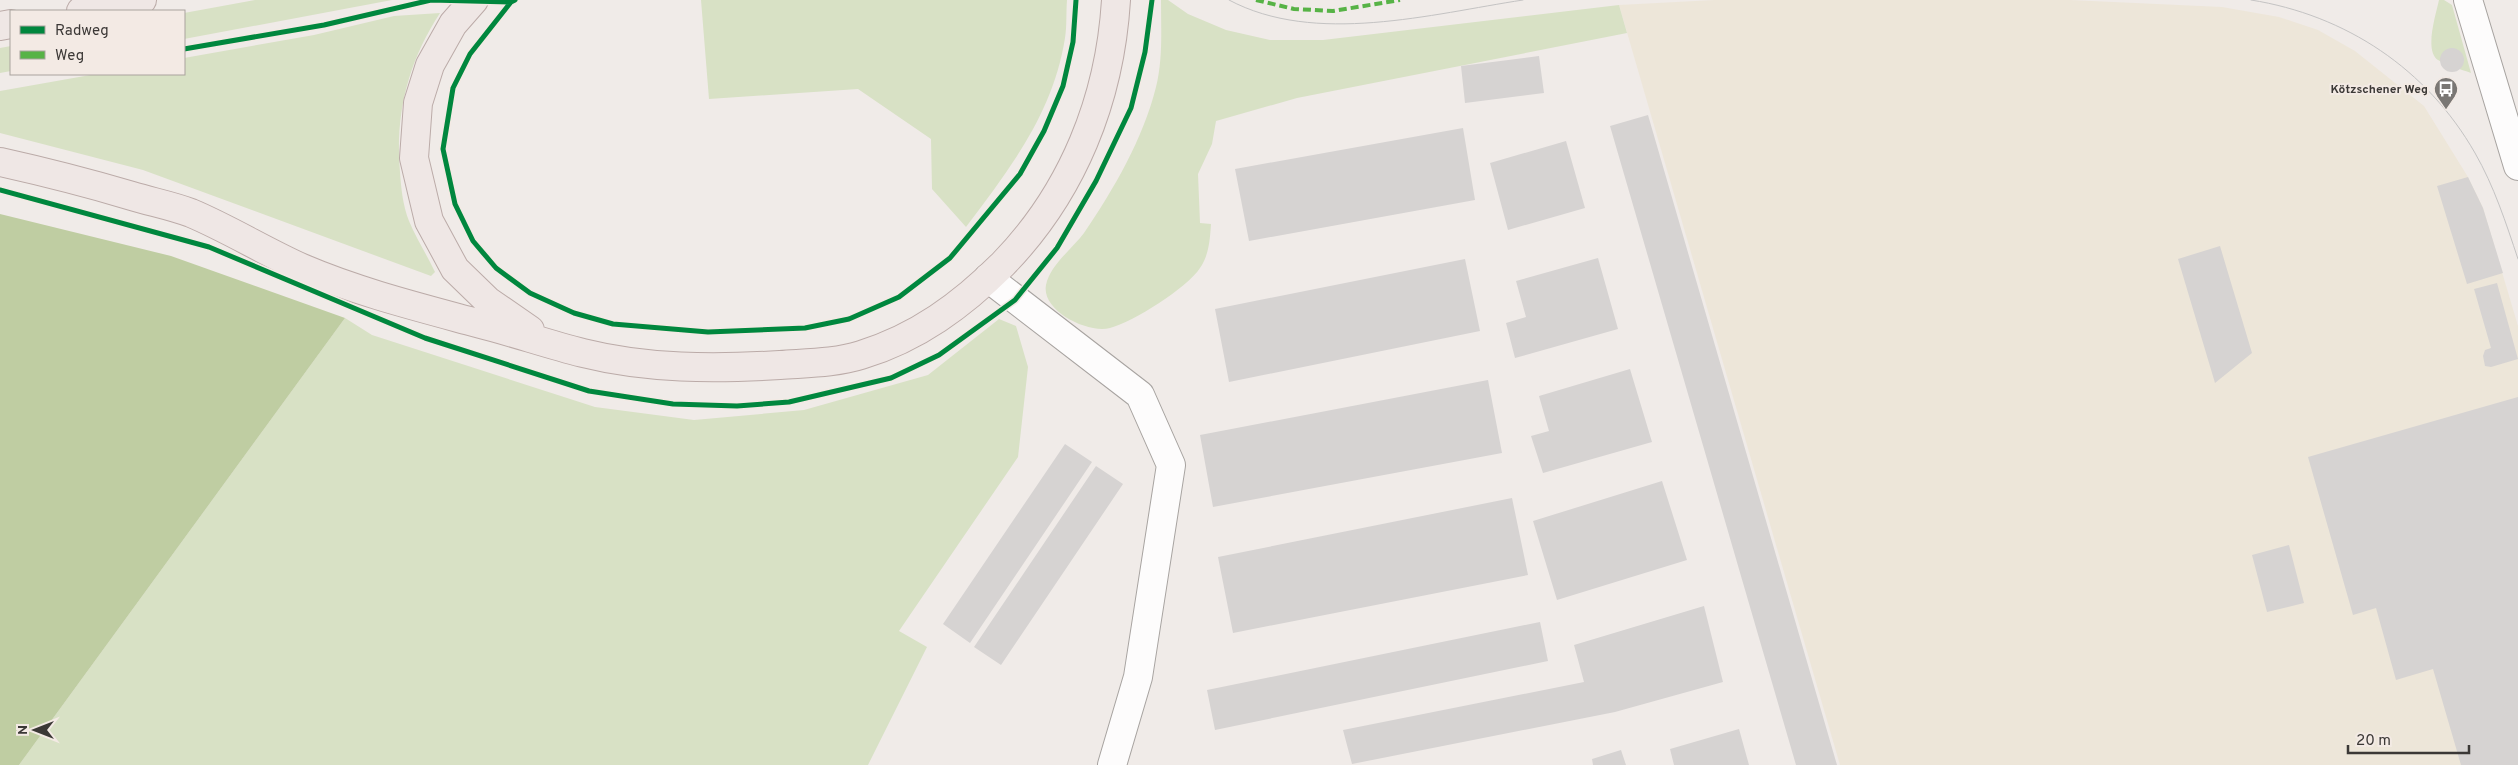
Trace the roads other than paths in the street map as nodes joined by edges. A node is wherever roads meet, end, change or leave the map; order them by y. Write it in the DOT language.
graph roads {
  1 [pos="142,0"];
  2 [pos="474,0"];
  3 [pos="1116,0"];
  4 [pos="2468,0"];
  5 [pos="87,10"];
  6 [pos="0,162"];
  7 [pos="2518,166"];
  8 [pos="988,278"];
  9 [pos="548,342"];
  10 [pos="1112,765"];
  1 -- 5 [label="main road"];
  2 -- 9 [label="main road"];
  3 -- 8 [label="main road"];
  4 -- 7 [label="street"];
  6 -- 9 [label="main road"];
  8 -- 9 [label="main road"];
  8 -- 10 [label="street"];
}
